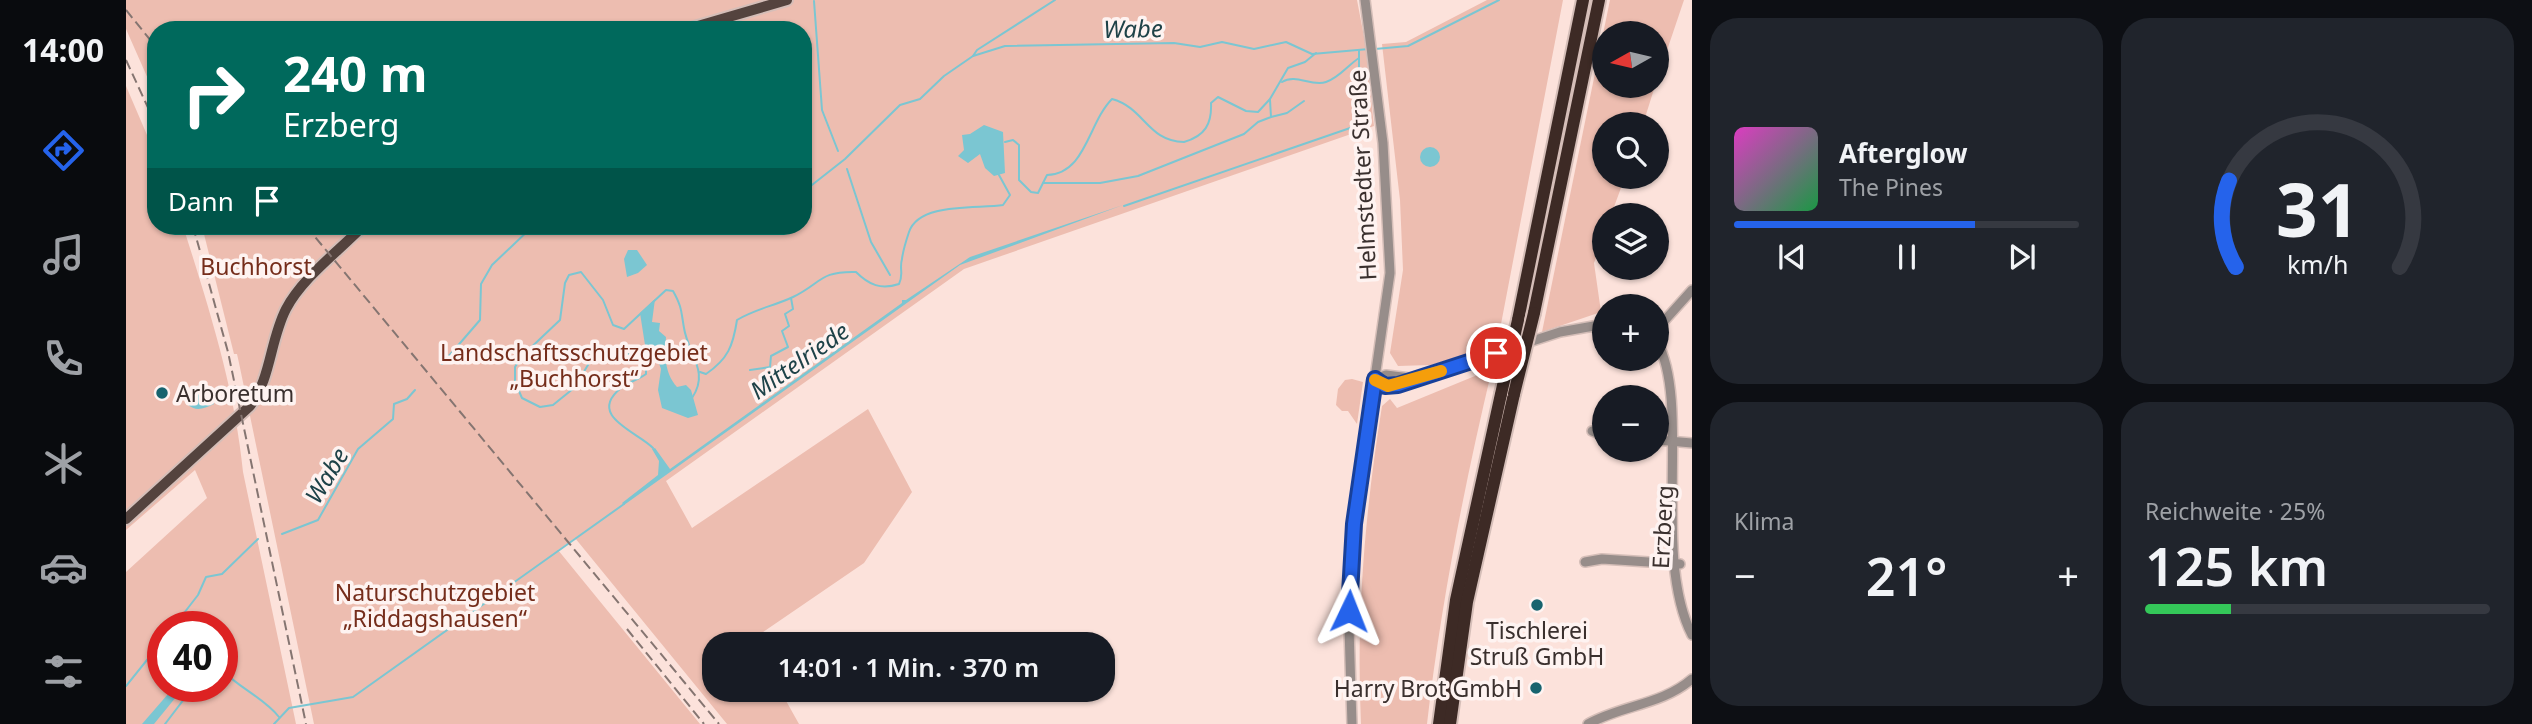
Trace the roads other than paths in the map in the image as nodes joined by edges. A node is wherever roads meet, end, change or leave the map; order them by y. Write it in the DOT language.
graph roads {
  1 [pos="788,0"];
  2 [pos="1365,0"];
  3 [pos="1583,0"];
  4 [pos="1599,0"];
  5 [pos="715,21"];
  6 [pos="354,235"];
  7 [pos="1692,290"];
  8 [pos="1669,313"];
  9 [pos="1592,326"];
  10 [pos="1669,358"];
  11 [pos="1679,372"];
  12 [pos="1375,379"];
  13 [pos="1508,394"];
  14 [pos="1686,428"];
  15 [pos="1669,441"];
  16 [pos="1689,442"];
  17 [pos="1685,455"];
  18 [pos="1684,487"];
  19 [pos="126,519"];
  20 [pos="1585,562"];
  21 [pos="1680,564"];
  22 [pos="1692,635"];
  23 [pos="1692,679"];
  24 [pos="1352,724"];
  25 [pos="1438,724"];
  26 [pos="1450,724"];
  27 [pos="1588,724"];
  1 -- 5 [label="main road"];
  2 -- 12 [label="street, Helmstedter Straße"];
  3 -- 13 [label="highway, bridge"];
  4 -- 13 [label="highway, bridge"];
  6 -- 19 [label="main road"];
  7 -- 8 [label="street"];
  9 -- 12 [label="street"];
  10 -- 11 [label="street"];
  12 -- 24 [label="street, Helmstedter Straße"];
  13 -- 25 [label="highway"];
  13 -- 26 [label="highway"];
  14 -- 16 [label="street, Erzberg"];
  15 -- 16 [label="street"];
  16 -- 17 [label="street, Erzberg"];
  18 -- 21 [label="street, Erzberg"];
  20 -- 21 [label="street"];
  21 -- 22 [label="street, Erzberg"];
  23 -- 27 [label="street"];
}
